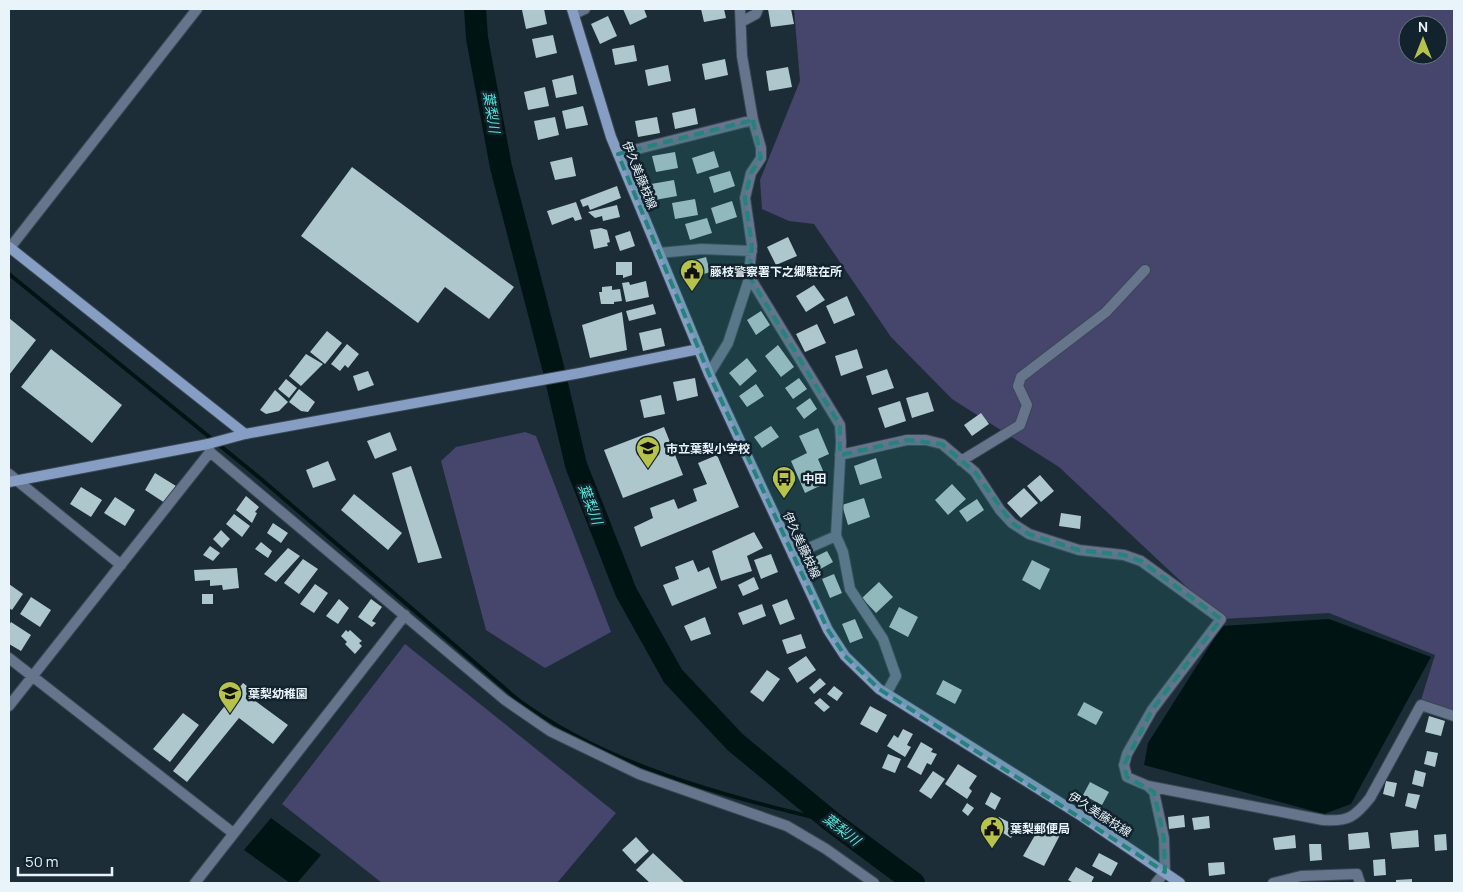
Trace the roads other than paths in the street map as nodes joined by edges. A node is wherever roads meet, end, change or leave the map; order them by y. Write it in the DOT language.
graph roads {
  1 [pos="197,9"];
  2 [pos="585,9"];
  3 [pos="740,9"];
  4 [pos="758,9"];
  5 [pos="573,11"];
  6 [pos="740,22"];
  7 [pos="753,120"];
  8 [pos="618,154"];
  9 [pos="9,248"];
  10 [pos="752,252"];
  11 [pos="659,253"];
  12 [pos="1145,270"];
  13 [pos="749,276"];
  14 [pos="699,349"];
  15 [pos="709,374"];
  16 [pos="245,434"];
  17 [pos="209,448"];
  18 [pos="840,455"];
  19 [pos="961,460"];
  20 [pos="9,474"];
  21 [pos="13,481"];
  22 [pos="836,536"];
  23 [pos="793,554"];
  24 [pos="121,564"];
  25 [pos="405,615"];
  26 [pos="9,658"];
  27 [pos="32,676"];
  28 [pos="886,694"];
  29 [pos="9,706"];
  30 [pos="1454,716"];
  31 [pos="1148,786"];
  32 [pos="234,833"];
  33 [pos="1165,872"];
  34 [pos="194,883"];
  35 [pos="874,883"];
  36 [pos="1156,883"];
  37 [pos="1180,883"];
  38 [pos="1273,883"];
  39 [pos="1360,883"];
  1 -- 9 [label="street"];
  2 -- 5 [label="street"];
  3 -- 6 [label="street"];
  4 -- 6 [label="street"];
  5 -- 8 [label="main road, 伊久美藤枝線"];
  6 -- 7 [label="street"];
  7 -- 8 [label="street"];
  7 -- 10 [label="street"];
  8 -- 11 [label="main road, 伊久美藤枝線"];
  9 -- 16 [label="main road"];
  10 -- 11 [label="street"];
  10 -- 13 [label="street"];
  11 -- 14 [label="main road, 伊久美藤枝線"];
  12 -- 19 [label="street"];
  13 -- 15 [label="street"];
  13 -- 18 [label="street"];
  14 -- 15 [label="main road, 伊久美藤枝線"];
  14 -- 16 [label="main road"];
  15 -- 23 [label="main road, 伊久美藤枝線"];
  16 -- 17 [label="main road"];
  17 -- 21 [label="main road"];
  17 -- 24 [label="street"];
  17 -- 25 [label="street"];
  18 -- 19 [label="street"];
  18 -- 22 [label="street"];
  19 -- 31 [label="street"];
  20 -- 21 [label="street"];
  21 -- 24 [label="street"];
  22 -- 23 [label="street"];
  22 -- 28 [label="street"];
  23 -- 28 [label="main road, 伊久美藤枝線"];
  24 -- 27 [label="street"];
  25 -- 32 [label="street"];
  25 -- 35 [label="street"];
  26 -- 27 [label="street"];
  27 -- 29 [label="street"];
  27 -- 32 [label="street"];
  28 -- 33 [label="main road, 伊久美藤枝線"];
  30 -- 31 [label="street"];
  31 -- 33 [label="street"];
  32 -- 34 [label="street"];
  33 -- 36 [label="street"];
  33 -- 37 [label="main road, 伊久美藤枝線"];
  38 -- 39 [label="street"];
}
